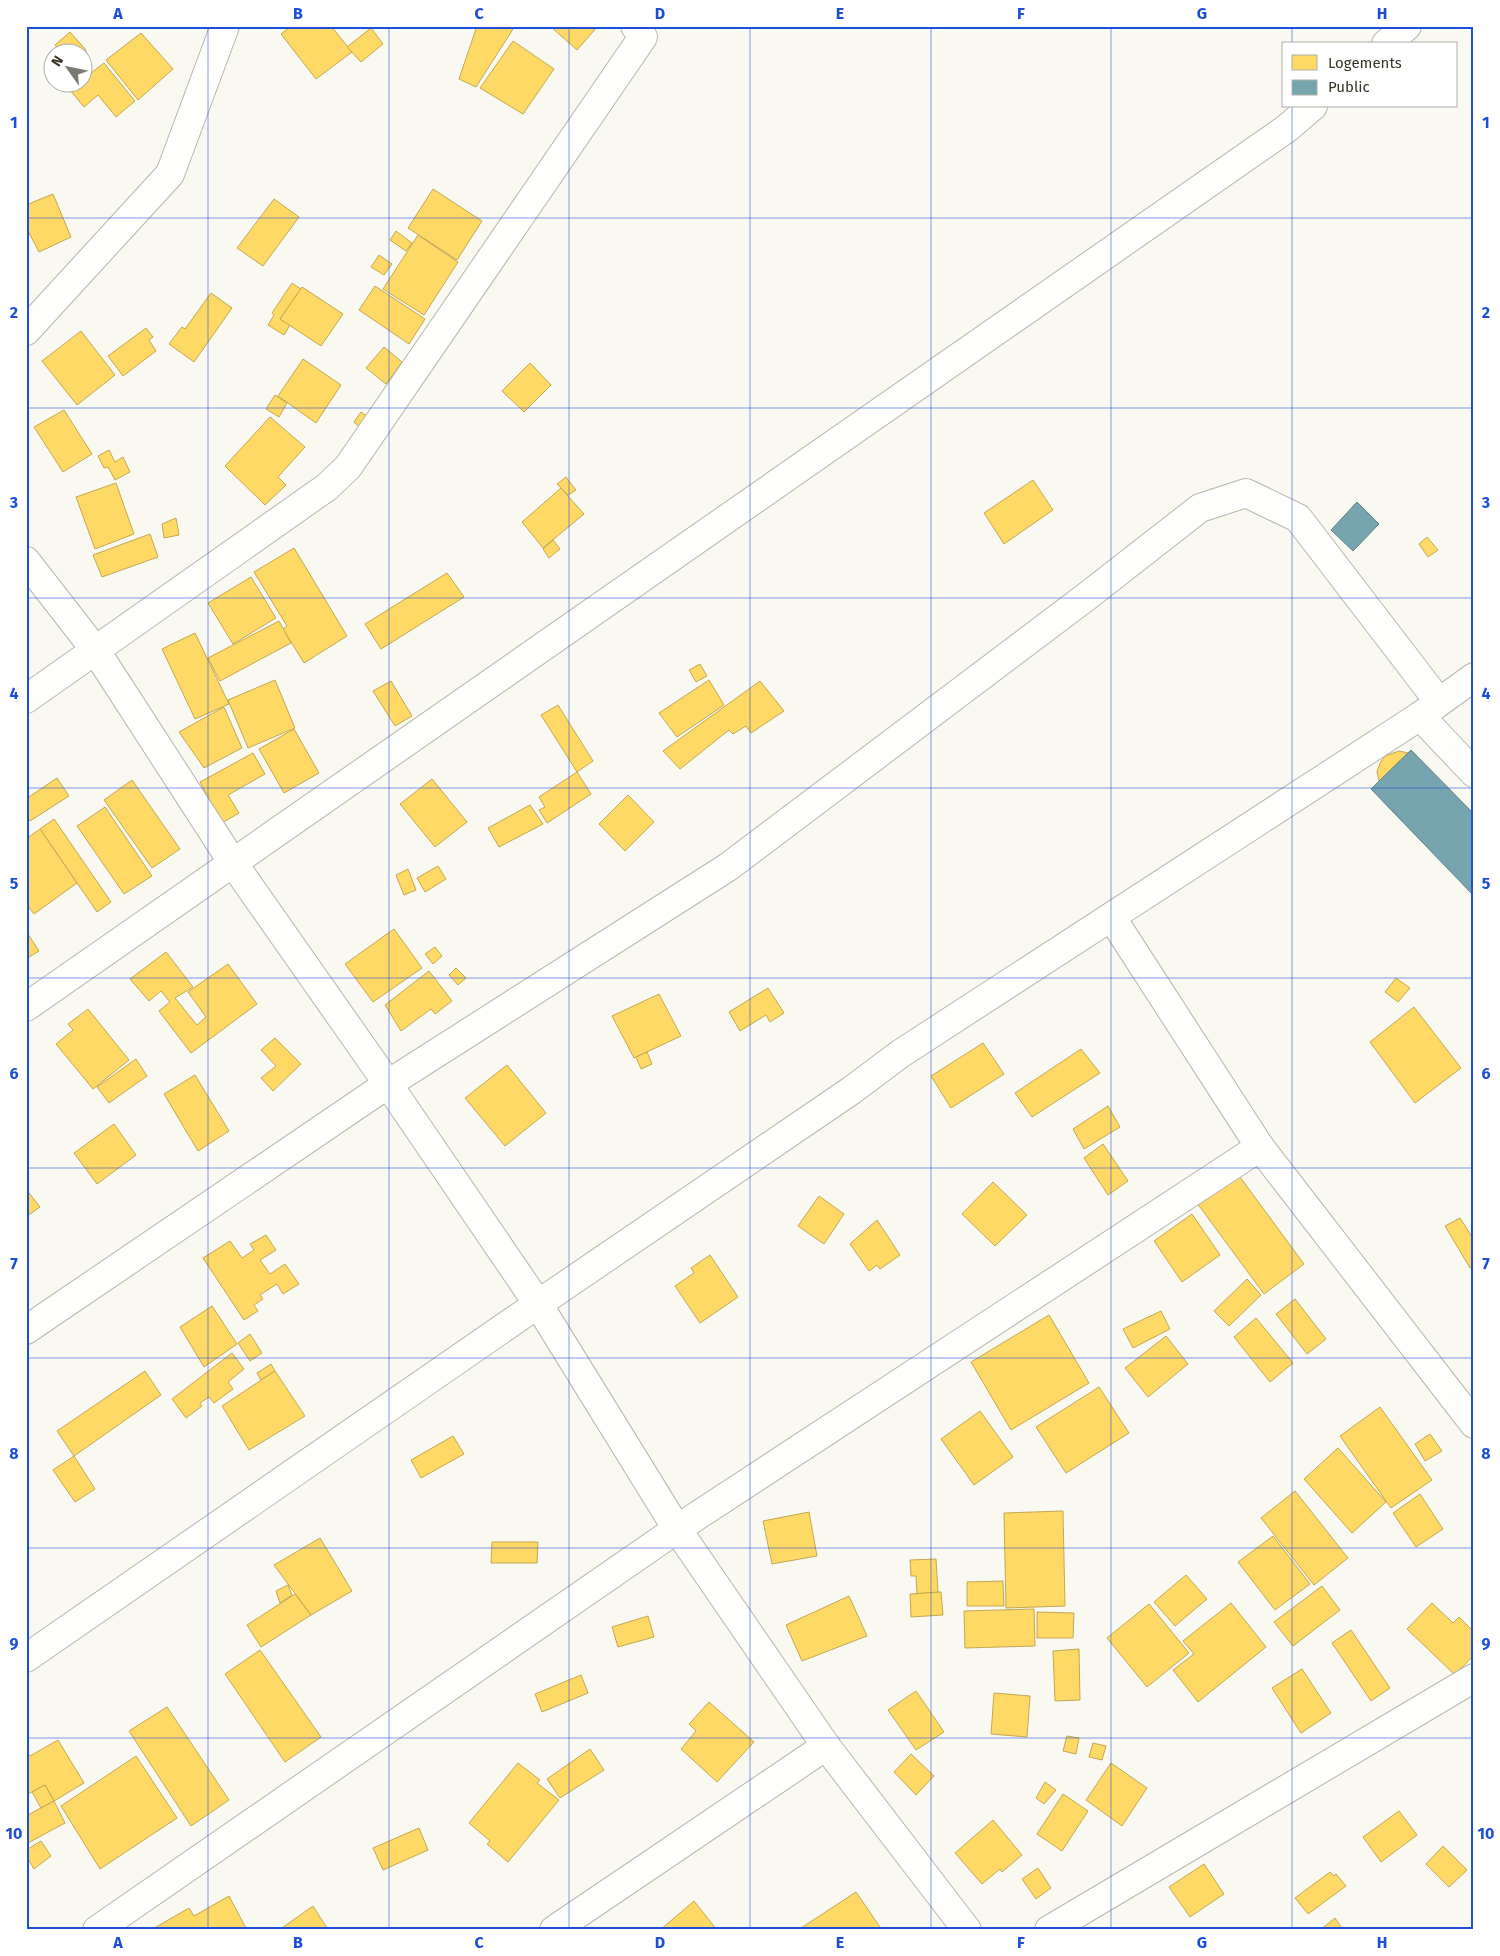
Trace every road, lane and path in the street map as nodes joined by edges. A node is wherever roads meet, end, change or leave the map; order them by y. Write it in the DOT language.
graph roads {
  1 [pos="225,26"];
  2 [pos="1407,26"];
  3 [pos="646,30"];
  4 [pos="1388,42"];
  5 [pos="1311,108"];
  6 [pos="26,331"];
  7 [pos="26,561"];
  8 [pos="96,651"];
  9 [pos="1474,677"];
  10 [pos="26,699"];
  11 [pos="1429,709"];
  12 [pos="1474,774"];
  13 [pos="234,863"];
  14 [pos="1112,918"];
  15 [pos="26,1007"];
  16 [pos="388,1084"];
  17 [pos="1260,1147"];
  18 [pos="538,1304"];
  19 [pos="26,1330"];
  20 [pos="1474,1424"];
  21 [pos="678,1529"];
  22 [pos="26,1658"];
  23 [pos="1474,1678"];
  24 [pos="826,1746"];
  25 [pos="97,1930"];
  26 [pos="554,1930"];
  27 [pos="967,1930"];
  28 [pos="1049,1930"];
  1 -- 6 [label="street"];
  2 -- 4 [label="street"];
  3 -- 8 [label="street"];
  5 -- 13 [label="street"];
  7 -- 8 [label="street"];
  8 -- 10 [label="street"];
  8 -- 13 [label="street"];
  9 -- 11 [label="street"];
  11 -- 12 [label="street"];
  11 -- 14 [label="street"];
  11 -- 16 [label="street"];
  13 -- 15 [label="street"];
  13 -- 16 [label="street"];
  14 -- 17 [label="street"];
  14 -- 18 [label="street"];
  16 -- 18 [label="street"];
  16 -- 19 [label="street"];
  17 -- 20 [label="street"];
  17 -- 21 [label="street"];
  18 -- 21 [label="street"];
  18 -- 22 [label="street"];
  21 -- 24 [label="street"];
  21 -- 25 [label="street"];
  23 -- 28 [label="street"];
  24 -- 26 [label="street"];
  24 -- 27 [label="street"];
}
